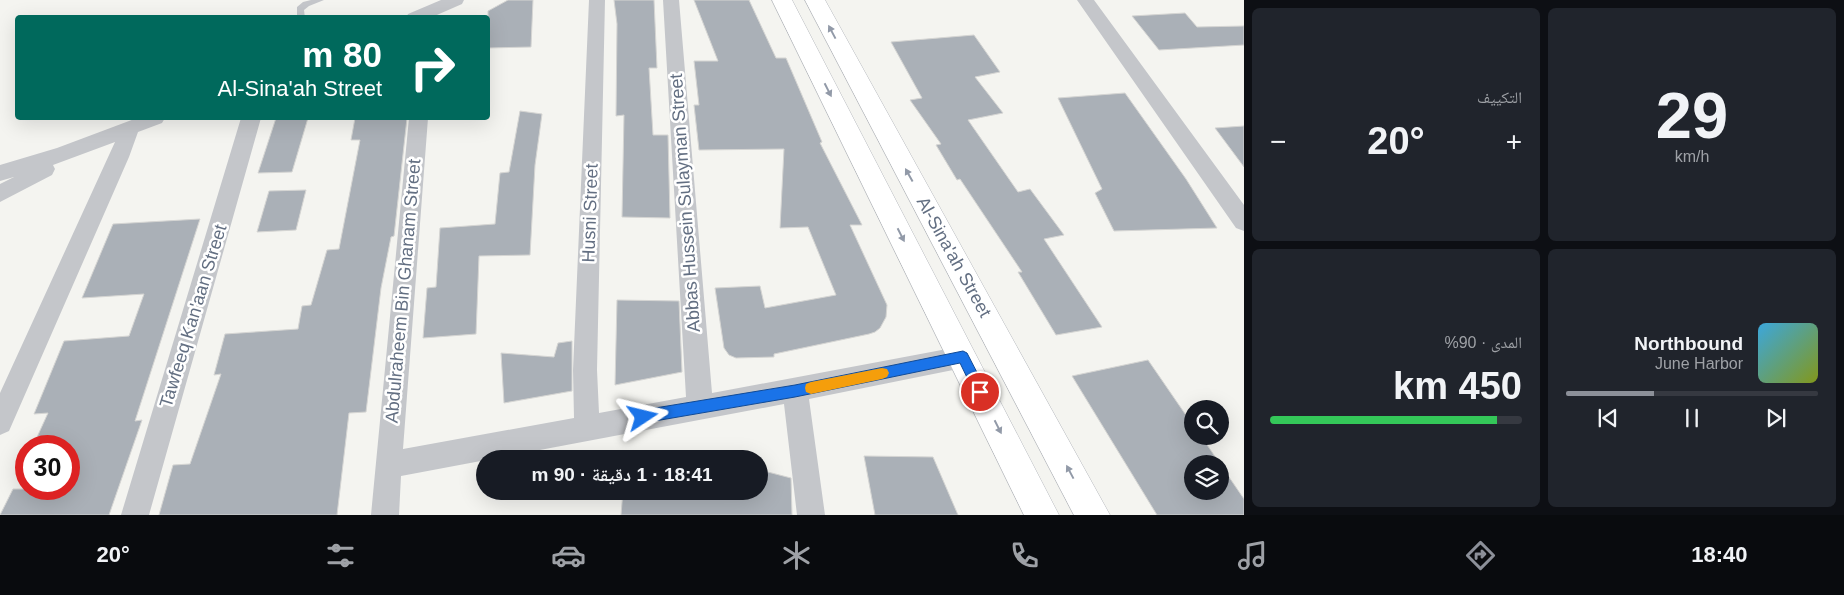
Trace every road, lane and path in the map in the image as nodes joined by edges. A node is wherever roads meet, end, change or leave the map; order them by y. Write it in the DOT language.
graph roads {
  1 [pos="320,0"];
  2 [pos="456,0"];
  3 [pos="597,0"];
  4 [pos="671,0"];
  5 [pos="782,0"];
  6 [pos="815,0"];
  7 [pos="1085,0"];
  8 [pos="301,15"];
  9 [pos="425,15"];
  10 [pos="149,120"];
  11 [pos="250,120"];
  12 [pos="418,120"];
  13 [pos="130,127"];
  14 [pos="86,145"];
  15 [pos="0,173"];
  16 [pos="0,194"];
  17 [pos="1244,222"];
  18 [pos="963,357"];
  19 [pos="795,391"];
  20 [pos="700,407"];
  21 [pos="0,422"];
  22 [pos="586,426"];
  23 [pos="388,465"];
  24 [pos="135,515"];
  25 [pos="385,515"];
  26 [pos="811,515"];
  27 [pos="1042,515"];
  28 [pos="1093,515"];
  1 -- 8 [label="lane"];
  2 -- 9 [label="street"];
  3 -- 22 [label="street, Husni Street"];
  4 -- 20 [label="street, Abbas Hussein Sulayman Street"];
  5 -- 18 [label="main road, Al-Sina'ah Street, one-way"];
  28 -- 6 [label="main road, Al-Sina'ah Street, one-way"];
  7 -- 17 [label="street"];
  10 -- 13 [label="street"];
  11 -- 24 [label="street, Tawfeeq Kan'aan Street"];
  12 -- 23 [label="street, Abdulraheem Bin Ghanam Street"];
  13 -- 14 [label="street"];
  13 -- 21 [label="street"];
  14 -- 15 [label="street"];
  14 -- 16 [label="street"];
  18 -- 19 [label="street"];
  18 -- 27 [label="main road, Al-Sina'ah Street, one-way"];
  19 -- 20 [label="street"];
  19 -- 26 [label="street"];
  20 -- 22 [label="street"];
  22 -- 23 [label="street"];
  23 -- 25 [label="street, Abdulraheem Bin Ghanam Street"];
}
